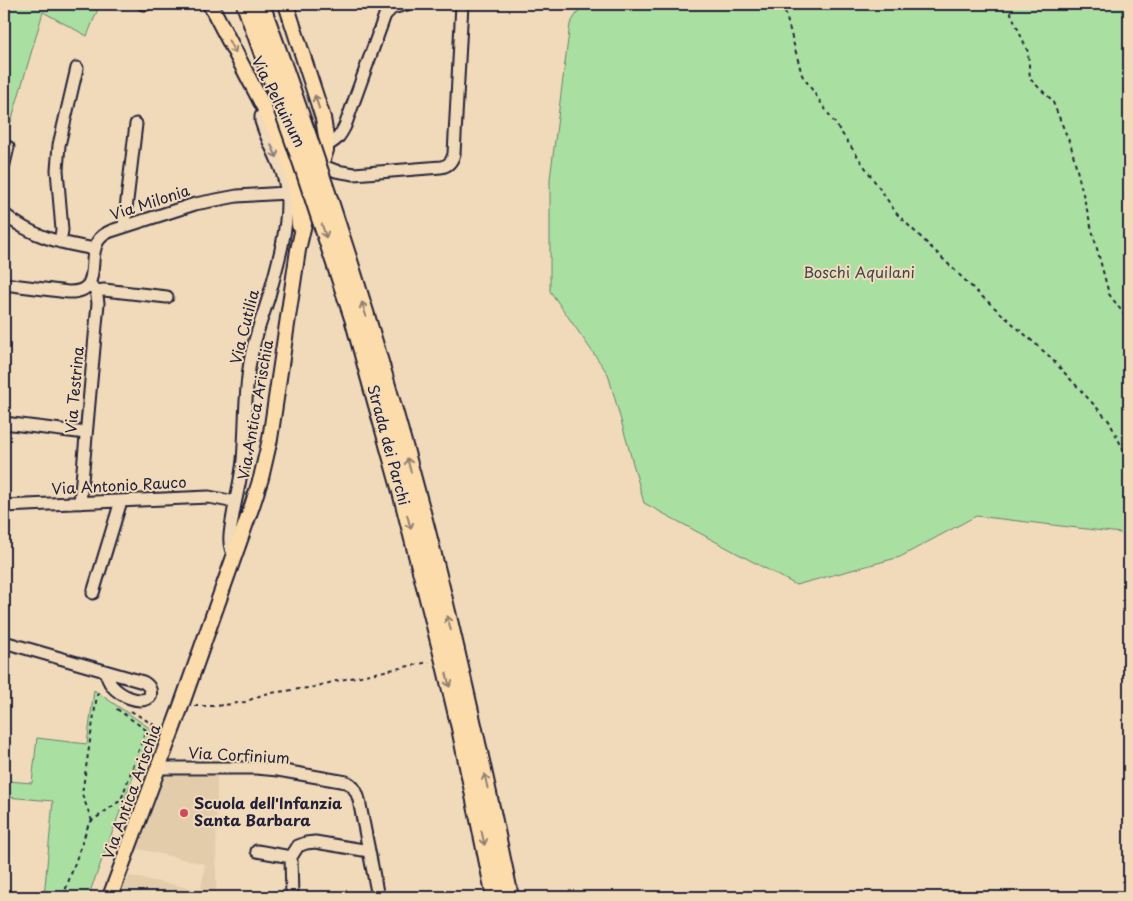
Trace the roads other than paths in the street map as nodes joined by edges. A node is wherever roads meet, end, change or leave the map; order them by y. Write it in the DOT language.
graph roads {
  1 [pos="210,4"];
  2 [pos="245,4"];
  3 [pos="261,4"];
  4 [pos="286,4"];
  5 [pos="408,4"];
  6 [pos="462,4"];
  7 [pos="76,68"];
  8 [pos="266,111"];
  9 [pos="136,124"];
  10 [pos="326,141"];
  11 [pos="283,144"];
  12 [pos="8,147"];
  13 [pos="289,159"];
  14 [pos="4,164"];
  15 [pos="321,165"];
  16 [pos="287,193"];
  17 [pos="5,219"];
  18 [pos="124,226"];
  19 [pos="60,242"];
  20 [pos="95,249"];
  21 [pos="298,250"];
  22 [pos="4,284"];
  23 [pos="93,288"];
  24 [pos="167,297"];
  25 [pos="4,423"];
  26 [pos="86,433"];
  27 [pos="121,501"];
  28 [pos="235,502"];
  29 [pos="80,503"];
  30 [pos="4,506"];
  31 [pos="235,556"];
  32 [pos="93,592"];
  33 [pos="4,642"];
  34 [pos="107,676"];
  35 [pos="158,768"];
  36 [pos="257,851"];
  37 [pos="369,851"];
  38 [pos="291,857"];
  39 [pos="110,897"];
  40 [pos="292,897"];
  41 [pos="378,897"];
  42 [pos="496,897"];
  43 [pos="510,897"];
  1 -- 8 [label="main road, Via Peltuinum, one-way"];
  2 -- 42 [label="highway, Strada dei Parchi, one-way, bridge"];
  43 -- 3 [label="highway, Strada dei Parchi, one-way, bridge"];
  10 -- 4 [label="main road, Via Antica Arischia, one-way"];
  5 -- 10 [label="street"];
  6 -- 15 [label="street"];
  7 -- 19 [label="street"];
  8 -- 11 [label="main road, Via Peltuinum"];
  8 -- 16 [label="street, Via Cutilia, one-way"];
  9 -- 18 [label="street"];
  10 -- 11 [label="main road"];
  10 -- 15 [label="main road, Via Antica Arischia"];
  11 -- 13 [label="main road, Via Peltuinum"];
  12 -- 14 [label="street"];
  13 -- 15 [label="main road"];
  13 -- 21 [label="main road, Via Peltuinum"];
  15 -- 21 [label="main road, Via Antica Arischia"];
  16 -- 18 [label="street, Via Milonia"];
  16 -- 28 [label="street, Via Cutilia"];
  17 -- 19 [label="street"];
  18 -- 20 [label="street, Via Milonia"];
  19 -- 20 [label="street"];
  20 -- 23 [label="street"];
  21 -- 31 [label="main road, Via Antica Arischia"];
  22 -- 23 [label="street"];
  23 -- 24 [label="street"];
  23 -- 26 [label="street, Via Testrina"];
  25 -- 26 [label="street"];
  26 -- 29 [label="street, Via Testrina"];
  27 -- 28 [label="street, Via Antonio Rauco"];
  27 -- 29 [label="street, Via Antonio Rauco"];
  27 -- 32 [label="street"];
  28 -- 31 [label="street, Via Cutilia"];
  29 -- 30 [label="street, Via Antonio Rauco"];
  31 -- 35 [label="main road, Via Antica Arischia"];
  33 -- 34 [label="street"];
  34 -- 34 [label="street"];
  35 -- 37 [label="street, Via Corfinium"];
  35 -- 39 [label="main road, Via Antica Arischia"];
  36 -- 38 [label="street"];
  37 -- 38 [label="street"];
  37 -- 41 [label="street, Via Corfinium"];
  38 -- 40 [label="street"];
}
